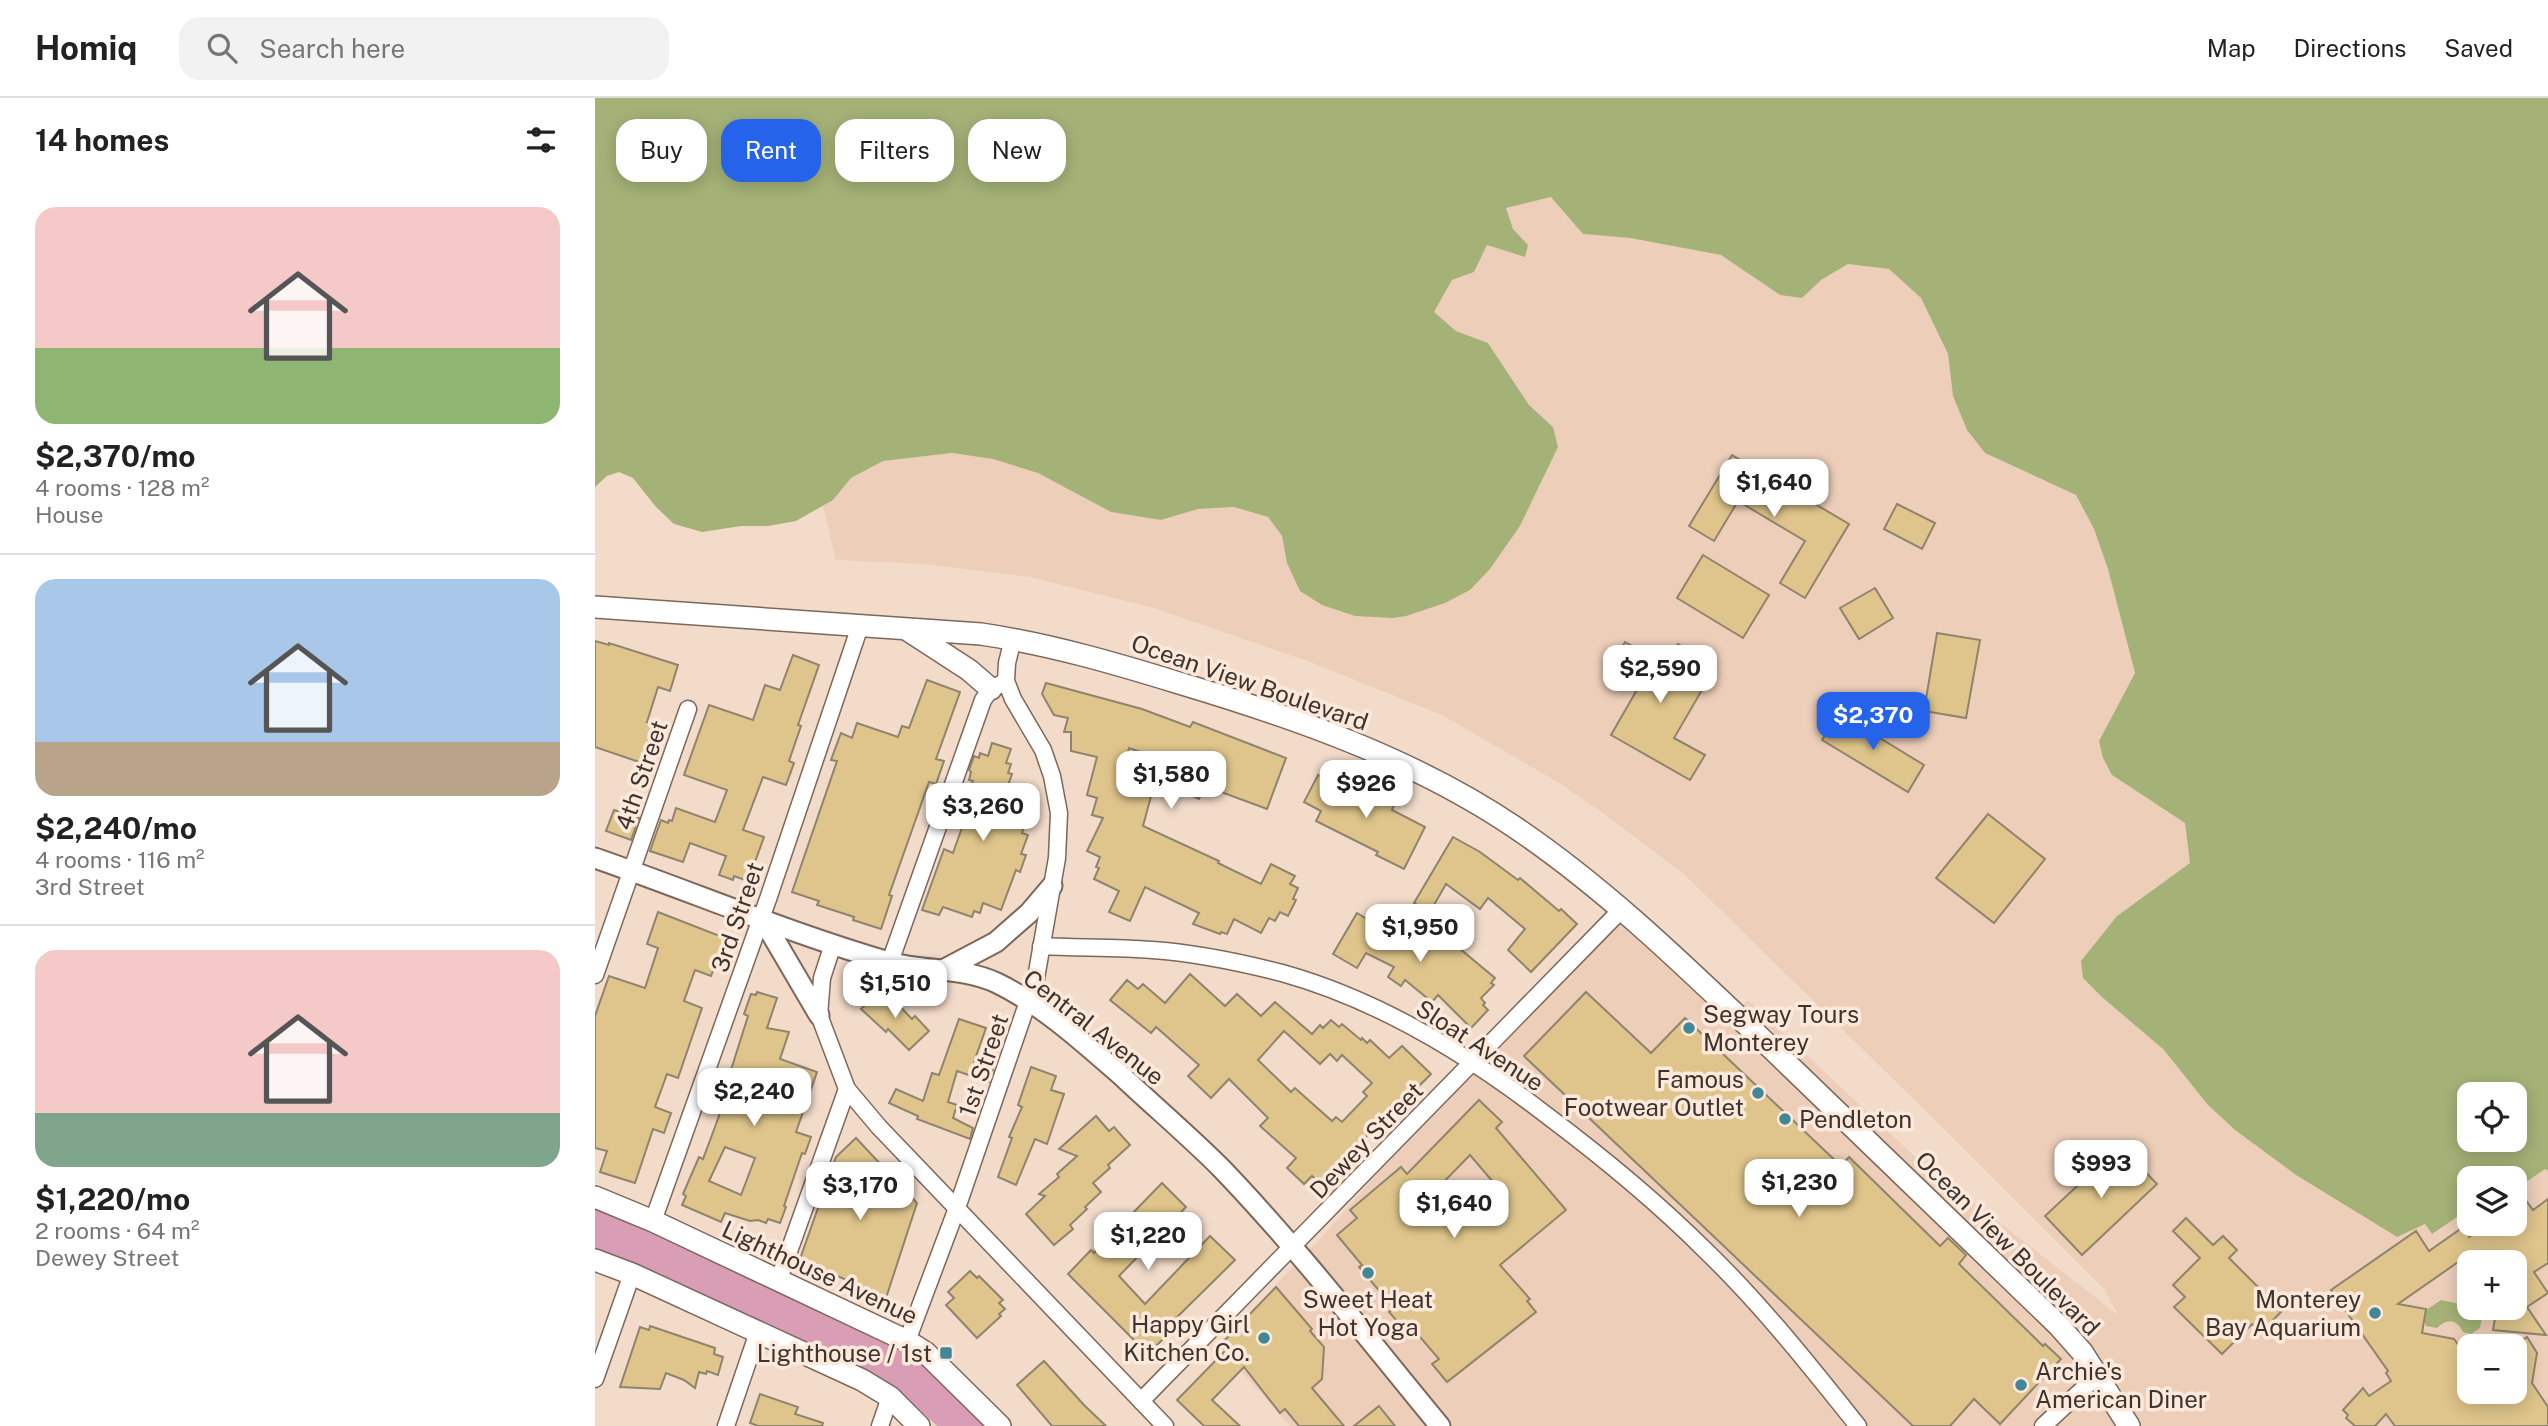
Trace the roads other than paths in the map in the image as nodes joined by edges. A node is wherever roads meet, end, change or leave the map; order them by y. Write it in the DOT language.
graph roads {
  1 [pos="595,607"];
  2 [pos="860,626"];
  3 [pos="905,629"];
  4 [pos="1013,639"];
  5 [pos="999,685"];
  6 [pos="688,709"];
  7 [pos="595,858"];
  8 [pos="632,871"];
  9 [pos="1052,886"];
  10 [pos="1622,909"];
  11 [pos="762,918"];
  12 [pos="833,944"];
  13 [pos="1041,946"];
  14 [pos="890,962"];
  15 [pos="943,970"];
  16 [pos="595,975"];
  17 [pos="1028,1002"];
  18 [pos="819,1015"];
  19 [pos="1474,1062"];
  20 [pos="847,1089"];
  21 [pos="595,1197"];
  22 [pos="957,1208"];
  23 [pos="653,1221"];
  24 [pos="1293,1247"];
  25 [pos="595,1260"];
  26 [pos="632,1274"];
  27 [pos="778,1282"];
  28 [pos="758,1332"];
  29 [pos="907,1342"];
  30 [pos="2097,1376"];
  31 [pos="595,1379"];
  32 [pos="890,1397"];
  33 [pos="1141,1401"];
  34 [pos="726,1426"];
  35 [pos="880,1426"];
  36 [pos="919,1426"];
  37 [pos="1000,1426"];
  38 [pos="1165,1426"];
  39 [pos="1440,1426"];
  40 [pos="1858,1426"];
  41 [pos="2043,1426"];
  42 [pos="2129,1426"];
  1 -- 2 [label="main road, Ocean View Boulevard"];
  2 -- 3 [label="main road, Ocean View Boulevard"];
  2 -- 11 [label="street, 3rd Street"];
  3 -- 4 [label="main road, Ocean View Boulevard"];
  3 -- 5 [label="main road"];
  4 -- 5 [label="street"];
  4 -- 10 [label="main road, Ocean View Boulevard"];
  5 -- 9 [label="street, 1st Street"];
  5 -- 14 [label="street"];
  6 -- 8 [label="street, 4th Street"];
  7 -- 8 [label="street, Central Avenue"];
  8 -- 11 [label="street, Central Avenue"];
  8 -- 16 [label="street, 4th Street"];
  9 -- 13 [label="street, 1st Street"];
  9 -- 15 [label="street"];
  10 -- 19 [label="street, Dewey Street"];
  10 -- 30 [label="main road, Ocean View Boulevard"];
  11 -- 12 [label="street, Central Avenue"];
  11 -- 18 [label="street"];
  11 -- 23 [label="street, 3rd Street"];
  12 -- 14 [label="street, Central Avenue"];
  12 -- 18 [label="street"];
  13 -- 17 [label="street, 1st Street"];
  13 -- 19 [label="street, Sloat Avenue"];
  14 -- 15 [label="street, Central Avenue"];
  15 -- 17 [label="street, Central Avenue"];
  17 -- 22 [label="street, 1st Street"];
  17 -- 24 [label="street, Central Avenue"];
  18 -- 20 [label="street"];
  19 -- 24 [label="street, Dewey Street"];
  19 -- 40 [label="street, Sloat Avenue"];
  20 -- 22 [label="street"];
  20 -- 27 [label="street"];
  21 -- 23 [label="main road, Lighthouse Avenue"];
  22 -- 29 [label="street, 1st Street"];
  22 -- 33 [label="street"];
  23 -- 27 [label="main road, Lighthouse Avenue"];
  24 -- 33 [label="street, Dewey Street"];
  24 -- 39 [label="street, Central Avenue"];
  25 -- 26 [label="main road"];
  26 -- 28 [label="main road"];
  26 -- 31 [label="street"];
  27 -- 29 [label="main road, Lighthouse Avenue"];
  28 -- 32 [label="main road"];
  28 -- 34 [label="street"];
  29 -- 37 [label="main road, Lighthouse Avenue"];
  30 -- 41 [label="street"];
  30 -- 42 [label="main road, Ocean View Boulevard"];
  32 -- 35 [label="street"];
  32 -- 36 [label="main road"];
  33 -- 38 [label="street"];
}
